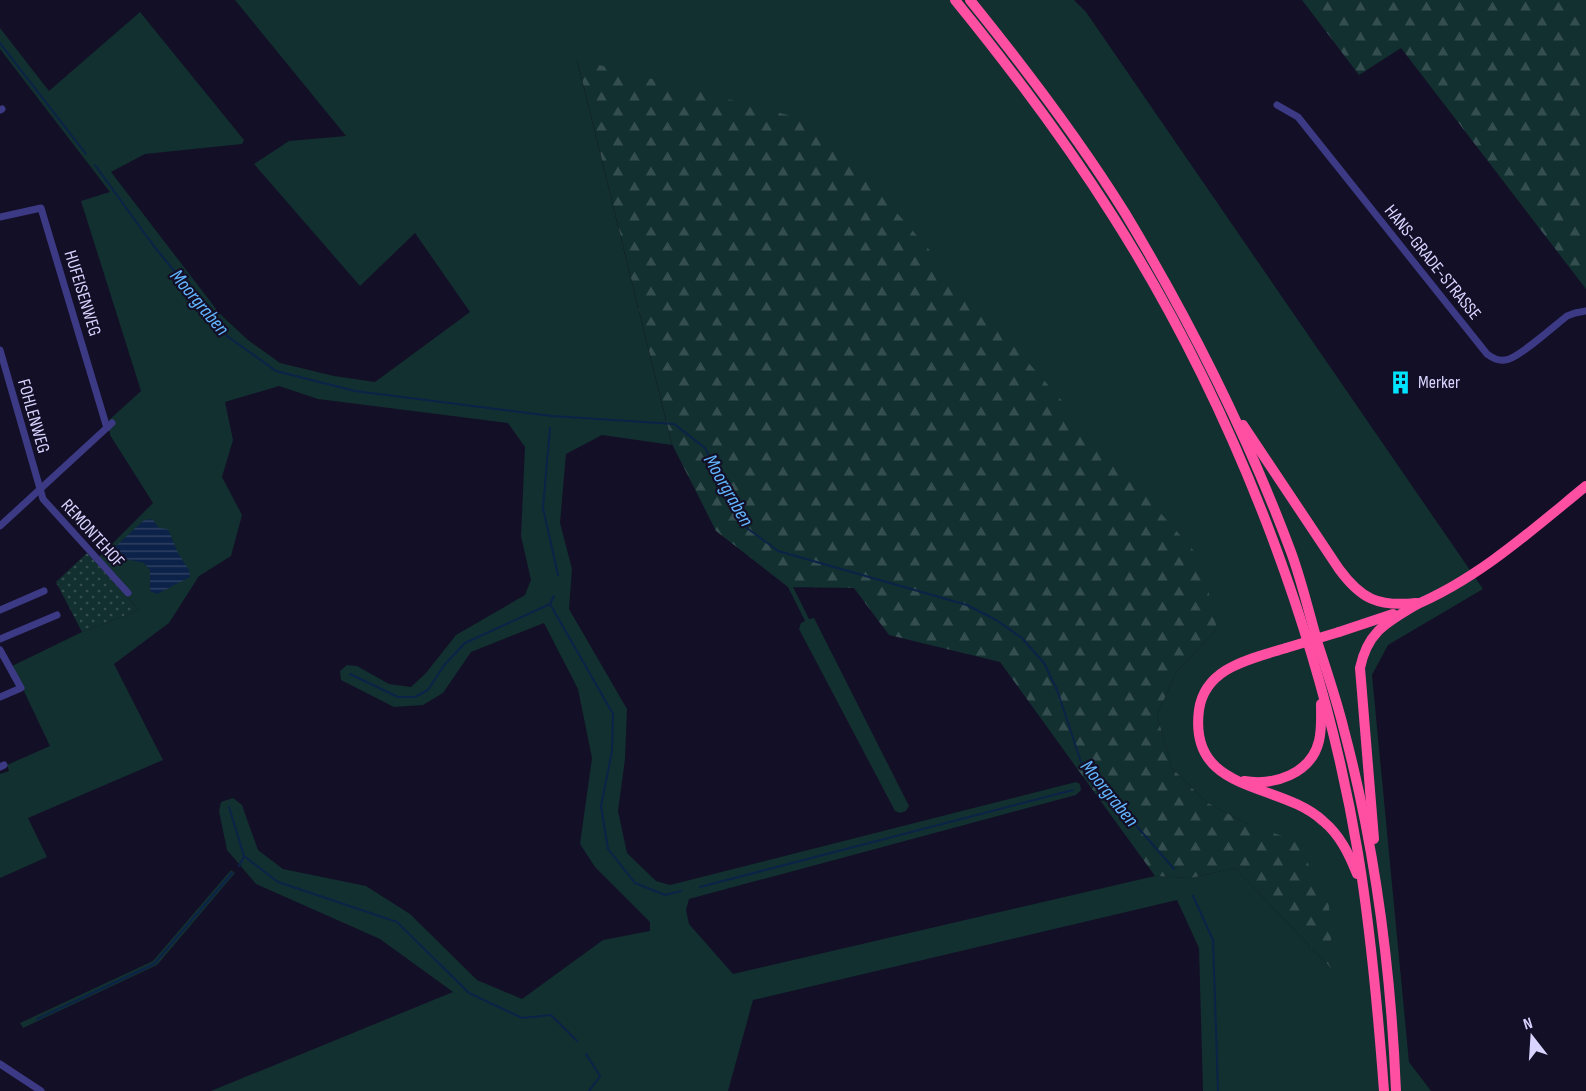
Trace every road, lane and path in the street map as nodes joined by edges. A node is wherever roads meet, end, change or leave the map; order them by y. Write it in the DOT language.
graph roads {
  1 [pos="956,0"];
  2 [pos="970,0"];
  3 [pos="1277,105"];
  4 [pos="0,217"];
  5 [pos="1586,311"];
  6 [pos="0,350"];
  7 [pos="1227,402"];
  8 [pos="110,425"];
  9 [pos="1586,486"];
  10 [pos="40,490"];
  11 [pos="0,526"];
  12 [pos="44,591"];
  13 [pos="128,593"];
  14 [pos="1419,603"];
  15 [pos="0,610"];
  16 [pos="57,615"];
  17 [pos="0,639"];
  18 [pos="0,650"];
  19 [pos="1320,682"];
  20 [pos="0,697"];
  21 [pos="1232,778"];
  22 [pos="1373,871"];
  23 [pos="1363,888"];
  24 [pos="0,1064"];
  25 [pos="41,1091"];
  26 [pos="1384,1091"];
  27 [pos="1396,1091"];
  1 -- 19 [label="highway"];
  2 -- 7 [label="highway"];
  3 -- 5 [label="street, HANS-GRADE-STRASSE"];
  4 -- 8 [label="street, HUFEISENWEG"];
  6 -- 10 [label="street, FOHLENWEG"];
  7 -- 14 [label="highway"];
  7 -- 22 [label="highway"];
  8 -- 10 [label="street, REMONTEHOF"];
  9 -- 14 [label="highway"];
  10 -- 11 [label="street, REMONTEHOF"];
  10 -- 13 [label="street, REMONTEHOF"];
  12 -- 15 [label="street"];
  14 -- 21 [label="highway, bridge"];
  14 -- 22 [label="highway"];
  16 -- 17 [label="street"];
  18 -- 20 [label="street"];
  19 -- 21 [label="highway"];
  19 -- 23 [label="highway"];
  21 -- 23 [label="highway"];
  22 -- 27 [label="highway"];
  23 -- 26 [label="highway"];
  24 -- 25 [label="street"];
}
